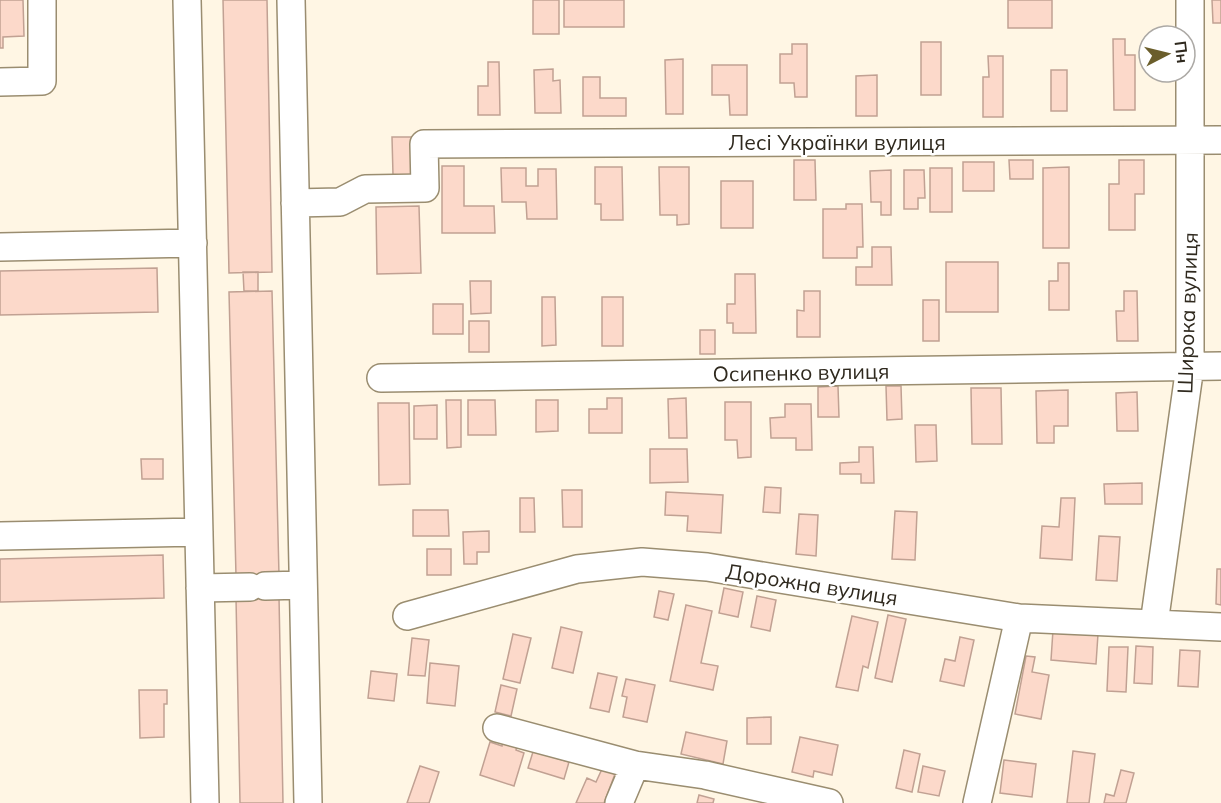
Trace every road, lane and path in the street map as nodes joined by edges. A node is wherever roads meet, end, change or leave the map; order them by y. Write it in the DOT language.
graph roads {
  1 [pos="42,0"];
  2 [pos="188,0"];
  3 [pos="291,0"];
  4 [pos="1190,0"];
  5 [pos="0,82"];
  6 [pos="1221,140"];
  7 [pos="1190,141"];
  8 [pos="295,203"];
  9 [pos="193,243"];
  10 [pos="0,247"];
  11 [pos="1190,366"];
  12 [pos="1221,366"];
  13 [pos="381,378"];
  14 [pos="199,532"];
  15 [pos="0,536"];
  16 [pos="303,585"];
  17 [pos="200,588"];
  18 [pos="407,616"];
  19 [pos="1019,618"];
  20 [pos="1154,624"];
  21 [pos="1221,627"];
  22 [pos="497,728"];
  23 [pos="635,765"];
  24 [pos="204,803"];
  25 [pos="308,803"];
  26 [pos="619,803"];
  27 [pos="829,803"];
  28 [pos="978,803"];
  1 -- 5 [label="street"];
  2 -- 9 [label="street"];
  3 -- 8 [label="street"];
  4 -- 7 [label="street, Широка вулиця"];
  6 -- 7 [label="street, Лесі Українки вулиця"];
  7 -- 8 [label="street, Лесі Українки вулиця"];
  7 -- 11 [label="street, Широка вулиця"];
  8 -- 16 [label="street"];
  9 -- 10 [label="street"];
  9 -- 14 [label="street"];
  11 -- 12 [label="street, Осипенко вулиця"];
  11 -- 13 [label="street, Осипенко вулиця"];
  11 -- 20 [label="street, Широка вулиця"];
  14 -- 15 [label="street"];
  14 -- 17 [label="street"];
  16 -- 17 [label="street"];
  16 -- 25 [label="street"];
  17 -- 24 [label="street"];
  18 -- 19 [label="street, Дорожна вулиця"];
  19 -- 20 [label="street, Дорожна вулиця"];
  19 -- 28 [label="street"];
  20 -- 21 [label="street, Дорожна вулиця"];
  22 -- 23 [label="street"];
  23 -- 26 [label="street"];
  23 -- 27 [label="street"];
}
